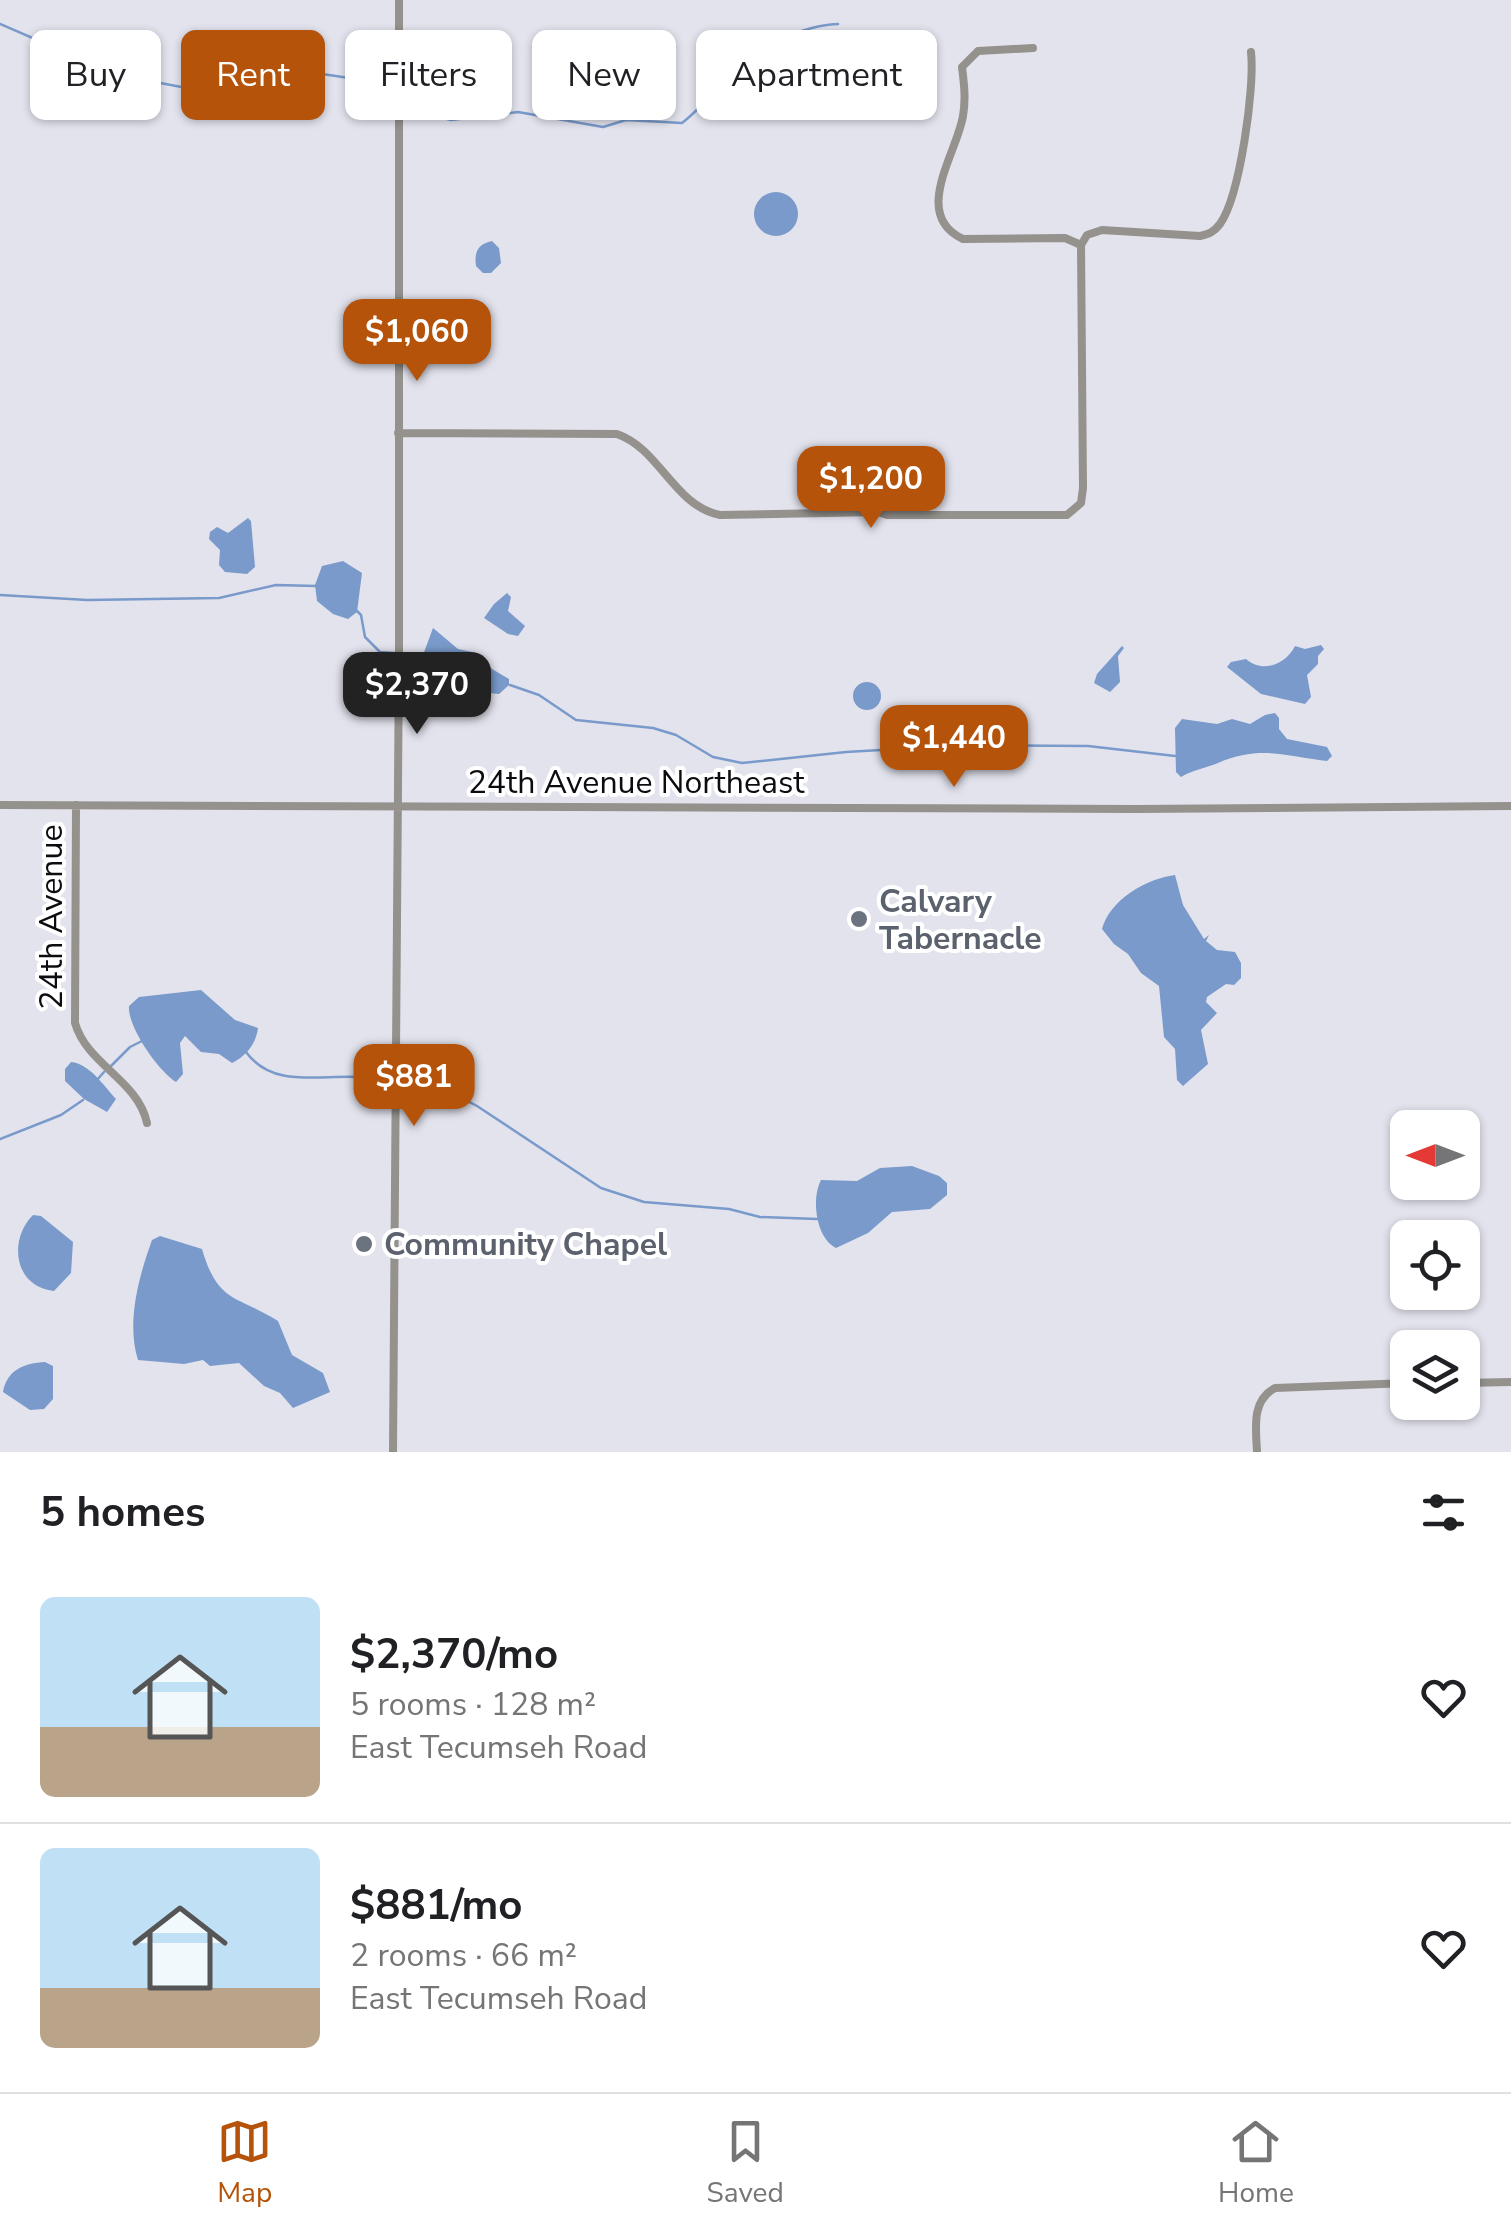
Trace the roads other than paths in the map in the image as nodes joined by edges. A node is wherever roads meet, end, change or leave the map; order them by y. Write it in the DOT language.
graph roads {
  1 [pos="399,0"];
  2 [pos="1034,48"];
  3 [pos="1252,52"];
  4 [pos="1081,244"];
  5 [pos="398,433"];
  6 [pos="0,805"];
  7 [pos="76,805"];
  8 [pos="397,806"];
  9 [pos="1511,806"];
  10 [pos="148,1123"];
  11 [pos="1511,1382"];
  12 [pos="1480,1383"];
  13 [pos="1390,1385"];
  14 [pos="393,1452"];
  15 [pos="1256,1452"];
  1 -- 5 [label="street"];
  2 -- 4 [label="street"];
  3 -- 4 [label="street"];
  4 -- 5 [label="street"];
  5 -- 8 [label="street"];
  6 -- 7 [label="street, 24th Avenue Northeast"];
  7 -- 8 [label="street, 24th Avenue Northeast"];
  7 -- 10 [label="street, 24th Avenue"];
  8 -- 9 [label="street, 24th Avenue Northeast"];
  8 -- 14 [label="street"];
  11 -- 12 [label="street"];
  13 -- 15 [label="street"];
}
